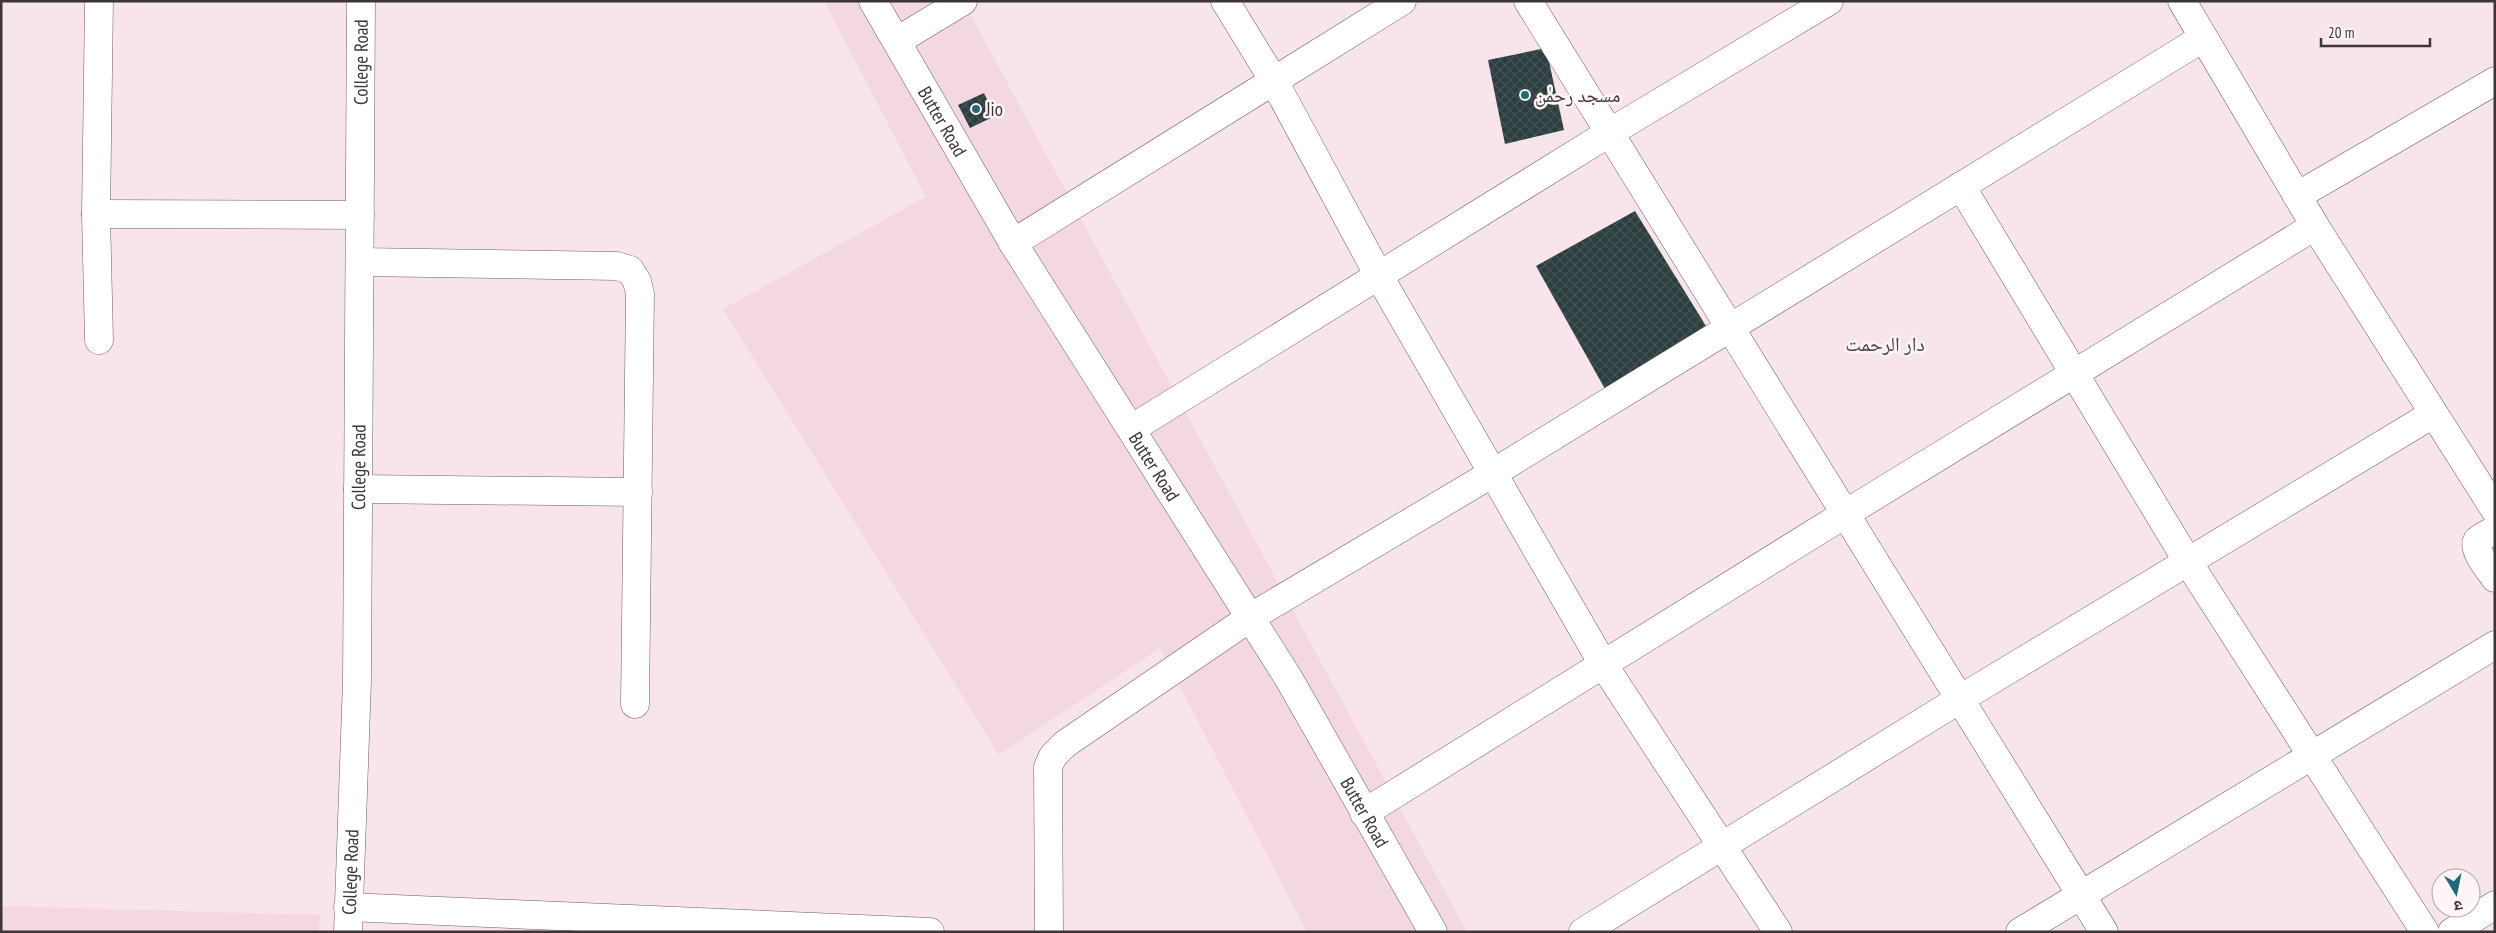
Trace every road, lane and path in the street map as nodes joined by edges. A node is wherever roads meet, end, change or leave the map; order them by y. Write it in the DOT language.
graph roads {
  1 [pos="99,1"];
  2 [pos="361,1"];
  3 [pos="873,1"];
  4 [pos="963,1"];
  5 [pos="1225,1"];
  6 [pos="1402,1"];
  7 [pos="1528,1"];
  8 [pos="1829,1"];
  9 [pos="2182,1"];
  10 [pos="2203,38"];
  11 [pos="896,42"];
  12 [pos="2495,80"];
  13 [pos="1274,81"];
  14 [pos="1609,133"];
  15 [pos="1961,186"];
  16 [pos="2297,196"];
  17 [pos="96,214"];
  18 [pos="360,215"];
  19 [pos="2315,226"];
  20 [pos="1012,243"];
  21 [pos="360,262"];
  22 [pos="1379,276"];
  23 [pos="1730,328"];
  24 [pos="99,340"];
  25 [pos="2074,373"];
  26 [pos="2433,414"];
  27 [pos="1131,429"];
  28 [pos="1493,473"];
  29 [pos="358,489"];
  30 [pos="638,492"];
  31 [pos="2495,510"];
  32 [pos="1845,514"];
  33 [pos="2495,530"];
  34 [pos="2188,562"];
  35 [pos="2495,578"];
  36 [pos="1250,617"];
  37 [pos="2495,645"];
  38 [pos="1603,664"];
  39 [pos="1960,699"];
  40 [pos="635,704"];
  41 [pos="2312,756"];
  42 [pos="1364,813"];
  43 [pos="1723,846"];
  44 [pos="2081,895"];
  45 [pos="2495,905"];
  46 [pos="348,919"];
  47 [pos="774,929"];
  48 [pos="930,932"];
  49 [pos="1050,932"];
  50 [pos="1433,932"];
  51 [pos="1583,932"];
  52 [pos="1778,932"];
  53 [pos="2020,932"];
  54 [pos="2104,932"];
  55 [pos="2425,932"];
  56 [pos="2452,932"];
  1 -- 17 [label="street"];
  2 -- 18 [label="street, College Road"];
  3 -- 11 [label="street, Butter Road"];
  4 -- 11 [label="street"];
  5 -- 13 [label="street"];
  6 -- 13 [label="street"];
  7 -- 14 [label="street"];
  8 -- 14 [label="street"];
  9 -- 10 [label="street"];
  10 -- 15 [label="street"];
  10 -- 16 [label="street"];
  11 -- 20 [label="street, Butter Road"];
  12 -- 16 [label="street"];
  13 -- 20 [label="street"];
  13 -- 22 [label="street"];
  14 -- 22 [label="street"];
  14 -- 23 [label="street"];
  15 -- 23 [label="street"];
  15 -- 25 [label="street"];
  16 -- 19 [label="street"];
  17 -- 18 [label="street"];
  17 -- 24 [label="street"];
  18 -- 21 [label="street, College Road"];
  19 -- 25 [label="street"];
  19 -- 26 [label="street"];
  20 -- 27 [label="street, Butter Road"];
  21 -- 29 [label="street, College Road"];
  21 -- 30 [label="street"];
  22 -- 27 [label="street"];
  22 -- 28 [label="street"];
  23 -- 28 [label="street"];
  23 -- 32 [label="street"];
  25 -- 32 [label="street"];
  25 -- 34 [label="street"];
  26 -- 31 [label="street"];
  26 -- 34 [label="street"];
  27 -- 36 [label="street, Butter Road"];
  28 -- 36 [label="street"];
  28 -- 38 [label="street"];
  29 -- 30 [label="street"];
  29 -- 46 [label="street, College Road"];
  30 -- 40 [label="street"];
  32 -- 38 [label="street"];
  32 -- 39 [label="street"];
  33 -- 35 [label="street"];
  34 -- 39 [label="street"];
  34 -- 41 [label="street"];
  36 -- 42 [label="street, Butter Road"];
  36 -- 49 [label="street"];
  37 -- 41 [label="street"];
  38 -- 42 [label="street"];
  38 -- 43 [label="street"];
  39 -- 43 [label="street"];
  39 -- 44 [label="street"];
  41 -- 44 [label="street"];
  41 -- 55 [label="street"];
  42 -- 50 [label="street, Butter Road"];
  43 -- 51 [label="street"];
  43 -- 52 [label="street"];
  44 -- 53 [label="street"];
  44 -- 54 [label="street"];
  45 -- 56 [label="street"];
  46 -- 47 [label="street"];
  47 -- 48 [label="street"];
}
